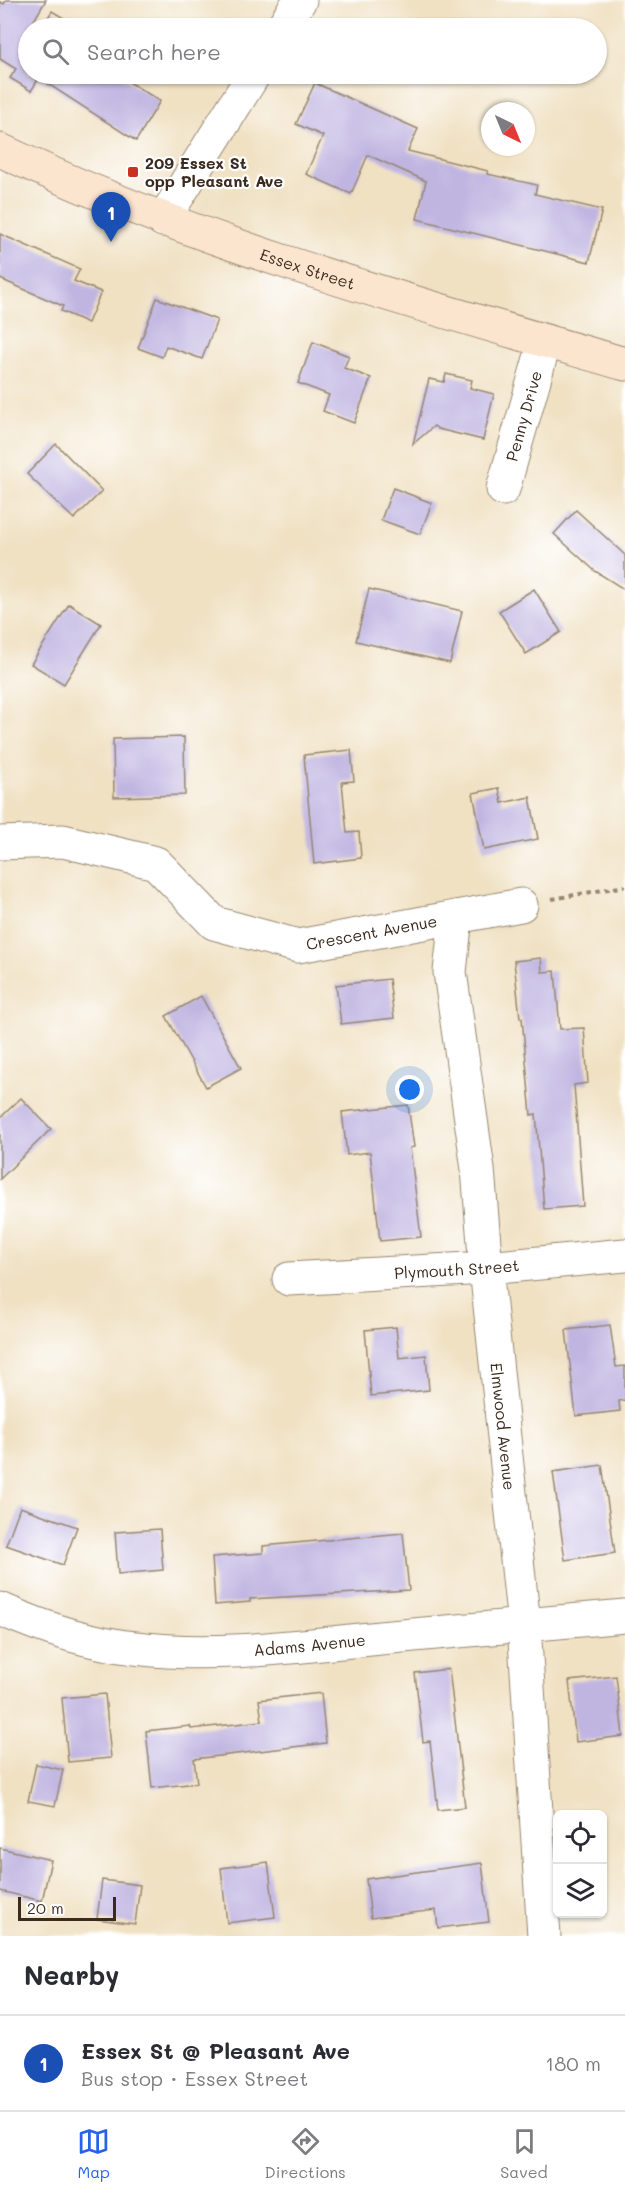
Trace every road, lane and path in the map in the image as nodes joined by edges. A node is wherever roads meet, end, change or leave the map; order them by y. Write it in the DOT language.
graph roads {
  1 [pos="300,0"];
  2 [pos="288,18"];
  3 [pos="248,84"];
  4 [pos="0,150"];
  5 [pos="163,219"];
  6 [pos="545,341"];
  7 [pos="625,364"];
  8 [pos="502,489"];
  9 [pos="0,843"];
  10 [pos="625,886"];
  11 [pos="521,905"];
  12 [pos="456,917"];
  13 [pos="625,1255"];
  14 [pos="486,1268"];
  15 [pos="288,1279"];
  16 [pos="0,1609"];
  17 [pos="625,1616"];
  18 [pos="524,1625"];
  19 [pos="544,1936"];
  1 -- 2 [label="street"];
  3 -- 5 [label="street"];
  4 -- 5 [label="main road, Essex Street"];
  5 -- 6 [label="main road, Essex Street"];
  6 -- 7 [label="main road, Essex Street"];
  6 -- 8 [label="street, Penny Drive"];
  9 -- 12 [label="street, Crescent Avenue"];
  10 -- 11 [label="path"];
  11 -- 12 [label="street, Crescent Avenue"];
  12 -- 14 [label="street, Elmwood Avenue"];
  13 -- 14 [label="street, Plymouth Street"];
  14 -- 15 [label="street, Plymouth Street"];
  14 -- 18 [label="street, Elmwood Avenue"];
  16 -- 18 [label="street, Adams Avenue"];
  17 -- 18 [label="street, Adams Avenue"];
  18 -- 19 [label="street, Elmwood Avenue"];
}
